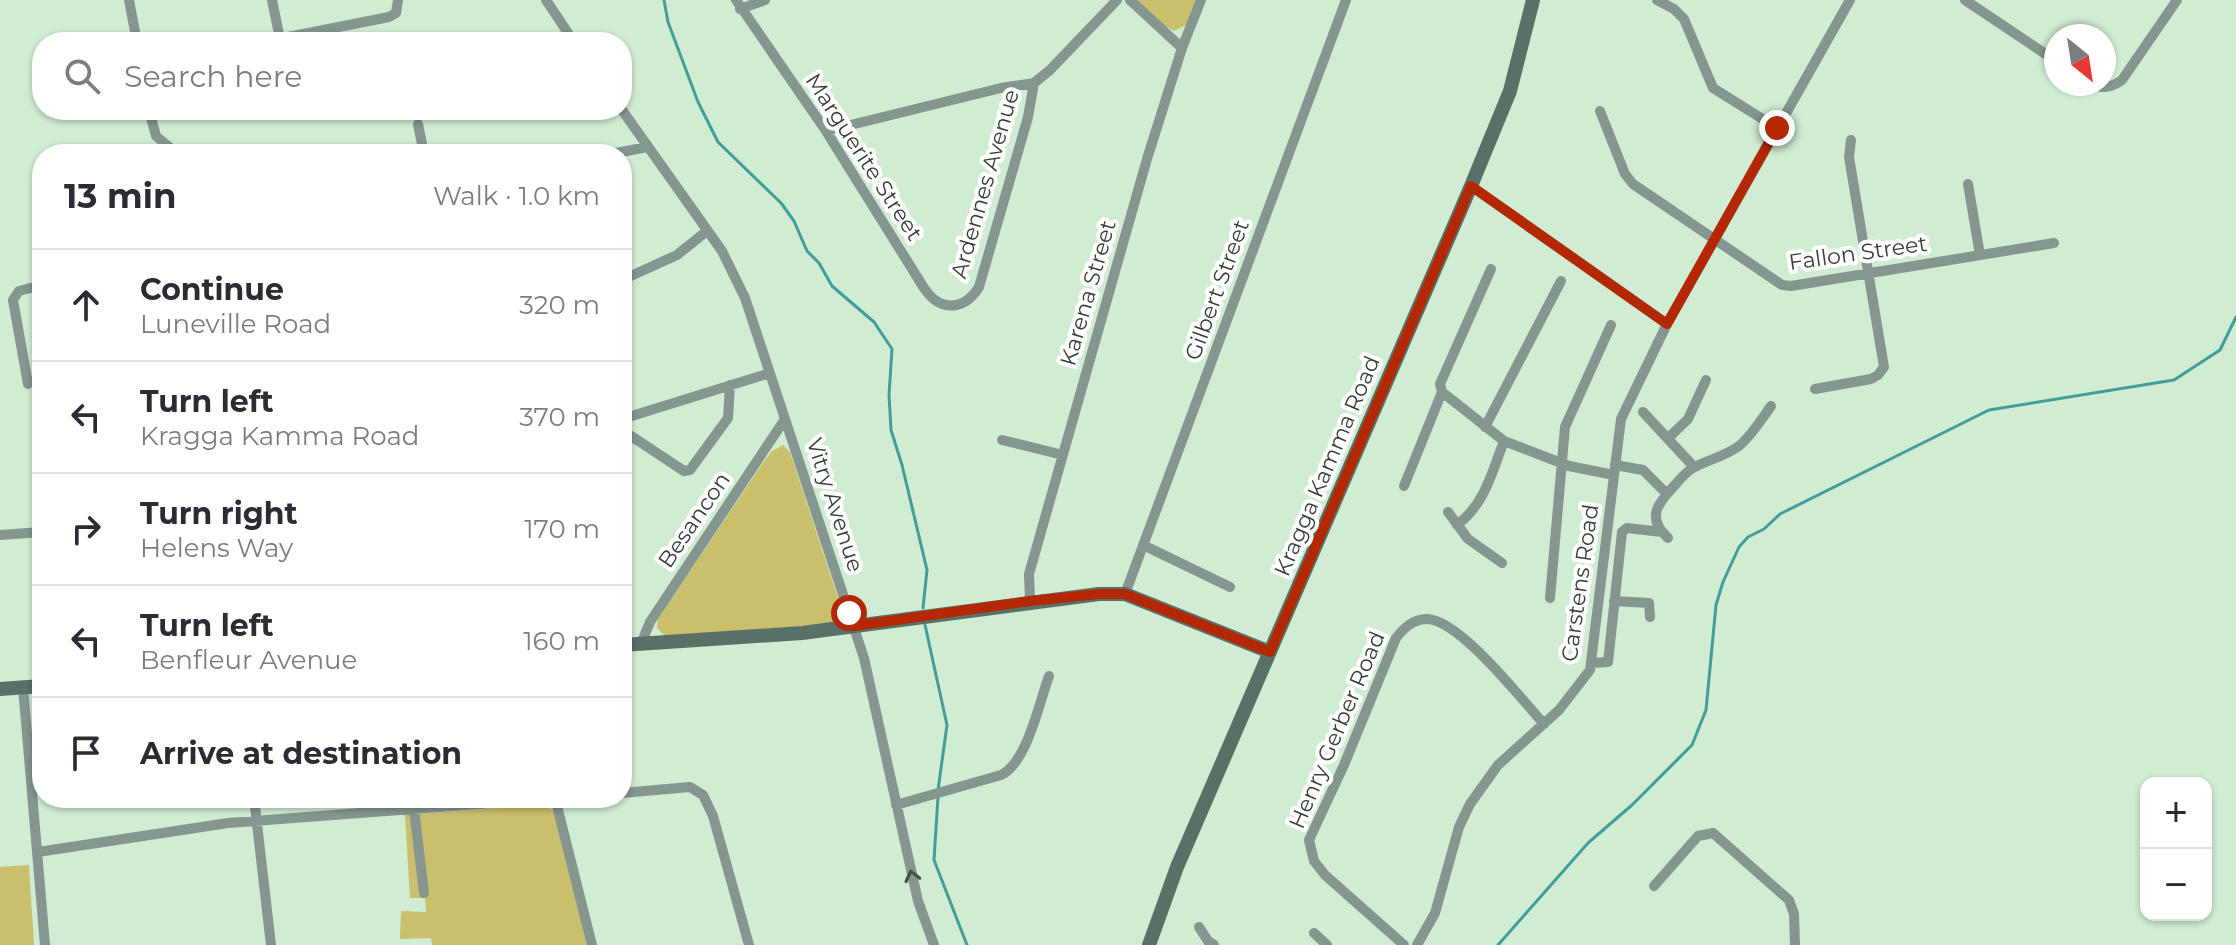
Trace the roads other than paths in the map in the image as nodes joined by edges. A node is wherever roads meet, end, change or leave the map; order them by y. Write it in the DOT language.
graph roads {
  1 [pos="129,0"];
  2 [pos="272,0"];
  3 [pos="398,0"];
  4 [pos="546,0"];
  5 [pos="765,0"];
  6 [pos="1117,0"];
  7 [pos="1130,0"];
  8 [pos="1201,0"];
  9 [pos="1346,0"];
  10 [pos="1533,0"];
  11 [pos="1657,0"];
  12 [pos="1850,0"];
  13 [pos="1965,0"];
  14 [pos="2177,0"];
  15 [pos="738,4"];
  16 [pos="135,32"];
  17 [pos="279,32"];
  18 [pos="316,32"];
  19 [pos="567,32"];
  20 [pos="1182,48"];
  21 [pos="2044,53"];
  22 [pos="1034,83"];
  23 [pos="2116,84"];
  24 [pos="1600,111"];
  25 [pos="152,120"];
  26 [pos="629,120"];
  27 [pos="418,124"];
  28 [pos="1777,128"];
  29 [pos="826,131"];
  30 [pos="1851,140"];
  31 [pos="161,144"];
  32 [pos="422,144"];
  33 [pos="647,147"];
  34 [pos="632,150"];
  35 [pos="1968,184"];
  36 [pos="1471,186"];
  37 [pos="707,231"];
  38 [pos="1715,240"];
  39 [pos="2054,243"];
  40 [pos="1980,255"];
  41 [pos="1491,269"];
  42 [pos="1869,274"];
  43 [pos="632,275"];
  44 [pos="1561,281"];
  45 [pos="32,288"];
  46 [pos="973,297"];
  47 [pos="1667,324"];
  48 [pos="1611,325"];
  49 [pos="770,373"];
  50 [pos="1706,380"];
  51 [pos="28,384"];
  52 [pos="730,385"];
  53 [pos="1815,389"];
  54 [pos="1442,392"];
  55 [pos="1771,406"];
  56 [pos="1643,412"];
  57 [pos="632,416"];
  58 [pos="785,419"];
  59 [pos="1485,427"];
  60 [pos="632,437"];
  61 [pos="1668,438"];
  62 [pos="1002,440"];
  63 [pos="1504,441"];
  64 [pos="1063,455"];
  65 [pos="1563,464"];
  66 [pos="1694,467"];
  67 [pos="1614,470"];
  68 [pos="1404,486"];
  69 [pos="1667,494"];
  70 [pos="1448,512"];
  71 [pos="1457,525"];
  72 [pos="32,533"];
  73 [pos="0,535"];
  74 [pos="1143,545"];
  75 [pos="1502,563"];
  76 [pos="1230,587"];
  77 [pos="1125,594"];
  78 [pos="1550,598"];
  79 [pos="1030,601"];
  80 [pos="1614,601"];
  81 [pos="1650,617"];
  82 [pos="854,626"];
  83 [pos="632,644"];
  84 [pos="641,644"];
  85 [pos="1270,652"];
  86 [pos="1591,663"];
  87 [pos="1049,676"];
  88 [pos="23,687"];
  89 [pos="32,687"];
  90 [pos="0,689"];
  91 [pos="1544,724"];
  92 [pos="32,786"];
  93 [pos="632,792"];
  94 [pos="896,805"];
  95 [pos="34,808"];
  96 [pos="255,808"];
  97 [pos="427,808"];
  98 [pos="558,808"];
  99 [pos="414,809"];
  100 [pos="257,820"];
  101 [pos="38,852"];
  102 [pos="1654,886"];
  103 [pos="424,893"];
  104 [pos="1199,927"];
  105 [pos="1314,933"];
  106 [pos="45,945"];
  107 [pos="271,945"];
  108 [pos="592,945"];
  109 [pos="749,945"];
  110 [pos="934,945"];
  111 [pos="1149,945"];
  112 [pos="1214,945"];
  113 [pos="1327,945"];
  114 [pos="1404,945"];
  115 [pos="1417,945"];
  116 [pos="1795,945"];
  1 -- 16 [label="street"];
  2 -- 17 [label="street"];
  3 -- 18 [label="street"];
  4 -- 19 [label="street"];
  5 -- 15 [label="street"];
  6 -- 22 [label="street"];
  7 -- 20 [label="street"];
  8 -- 20 [label="street, Karena Street"];
  9 -- 74 [label="street, Gilbert Street"];
  10 -- 36 [label="main road, Kragga Kamma Road"];
  11 -- 28 [label="street"];
  12 -- 28 [label="street, Carstens Road"];
  13 -- 21 [label="street"];
  14 -- 23 [label="street"];
  15 -- 29 [label="street, Marguerite Street"];
  20 -- 64 [label="street, Karena Street"];
  22 -- 29 [label="street"];
  22 -- 46 [label="street, Ardennes Avenue"];
  24 -- 38 [label="street, Fallon Street"];
  25 -- 31 [label="street"];
  26 -- 33 [label="street, Vitry Avenue"];
  27 -- 32 [label="street"];
  28 -- 38 [label="street, Carstens Road"];
  29 -- 46 [label="street, Marguerite Street"];
  30 -- 42 [label="street"];
  33 -- 34 [label="street"];
  33 -- 37 [label="street, Vitry Avenue"];
  35 -- 40 [label="street"];
  36 -- 47 [label="street"];
  36 -- 85 [label="main road, Kragga Kamma Road"];
  37 -- 43 [label="street"];
  37 -- 49 [label="street, Vitry Avenue"];
  38 -- 42 [label="street, Fallon Street"];
  38 -- 47 [label="street, Carstens Road"];
  39 -- 40 [label="street, Fallon Street"];
  40 -- 42 [label="street, Fallon Street"];
  41 -- 54 [label="street"];
  42 -- 53 [label="street"];
  44 -- 59 [label="street"];
  45 -- 51 [label="street"];
  47 -- 67 [label="street, Carstens Road"];
  48 -- 65 [label="street"];
  49 -- 52 [label="street"];
  49 -- 58 [label="street, Vitry Avenue"];
  50 -- 61 [label="street"];
  52 -- 57 [label="street"];
  52 -- 60 [label="street"];
  54 -- 59 [label="street"];
  54 -- 68 [label="street"];
  55 -- 66 [label="street"];
  56 -- 61 [label="street"];
  58 -- 82 [label="street, Vitry Avenue"];
  58 -- 84 [label="street, Besancon"];
  59 -- 63 [label="street"];
  61 -- 66 [label="street"];
  62 -- 64 [label="street"];
  63 -- 65 [label="street"];
  63 -- 71 [label="street"];
  64 -- 79 [label="street, Karena Street"];
  65 -- 67 [label="street"];
  65 -- 78 [label="street"];
  66 -- 69 [label="street"];
  67 -- 69 [label="street"];
  67 -- 86 [label="street, Carstens Road"];
  69 -- 80 [label="street"];
  70 -- 71 [label="street"];
  71 -- 75 [label="street"];
  72 -- 73 [label="street"];
  74 -- 76 [label="street"];
  74 -- 77 [label="street, Gilbert Street"];
  77 -- 79 [label="main road"];
  77 -- 85 [label="main road"];
  79 -- 82 [label="main road"];
  80 -- 81 [label="street"];
  80 -- 86 [label="street"];
  82 -- 84 [label="main road"];
  82 -- 94 [label="street, Vitry Avenue"];
  83 -- 84 [label="main road"];
  85 -- 111 [label="main road, Kragga Kamma Road"];
  86 -- 91 [label="street, Carstens Road"];
  87 -- 94 [label="street"];
  88 -- 89 [label="main road"];
  88 -- 90 [label="main road"];
  88 -- 92 [label="street"];
  91 -- 114 [label="street, Henry Gerber Road"];
  91 -- 115 [label="street, Carstens Road"];
  93 -- 109 [label="street"];
  110 -- 94 [label="street, Vitry Avenue, one-way"];
  95 -- 101 [label="street"];
  96 -- 100 [label="street"];
  97 -- 99 [label="street"];
  98 -- 108 [label="street"];
  99 -- 100 [label="street"];
  99 -- 103 [label="street"];
  100 -- 101 [label="street"];
  100 -- 107 [label="street"];
  101 -- 106 [label="street"];
  102 -- 116 [label="street"];
  104 -- 112 [label="street"];
  105 -- 113 [label="street"];
}
